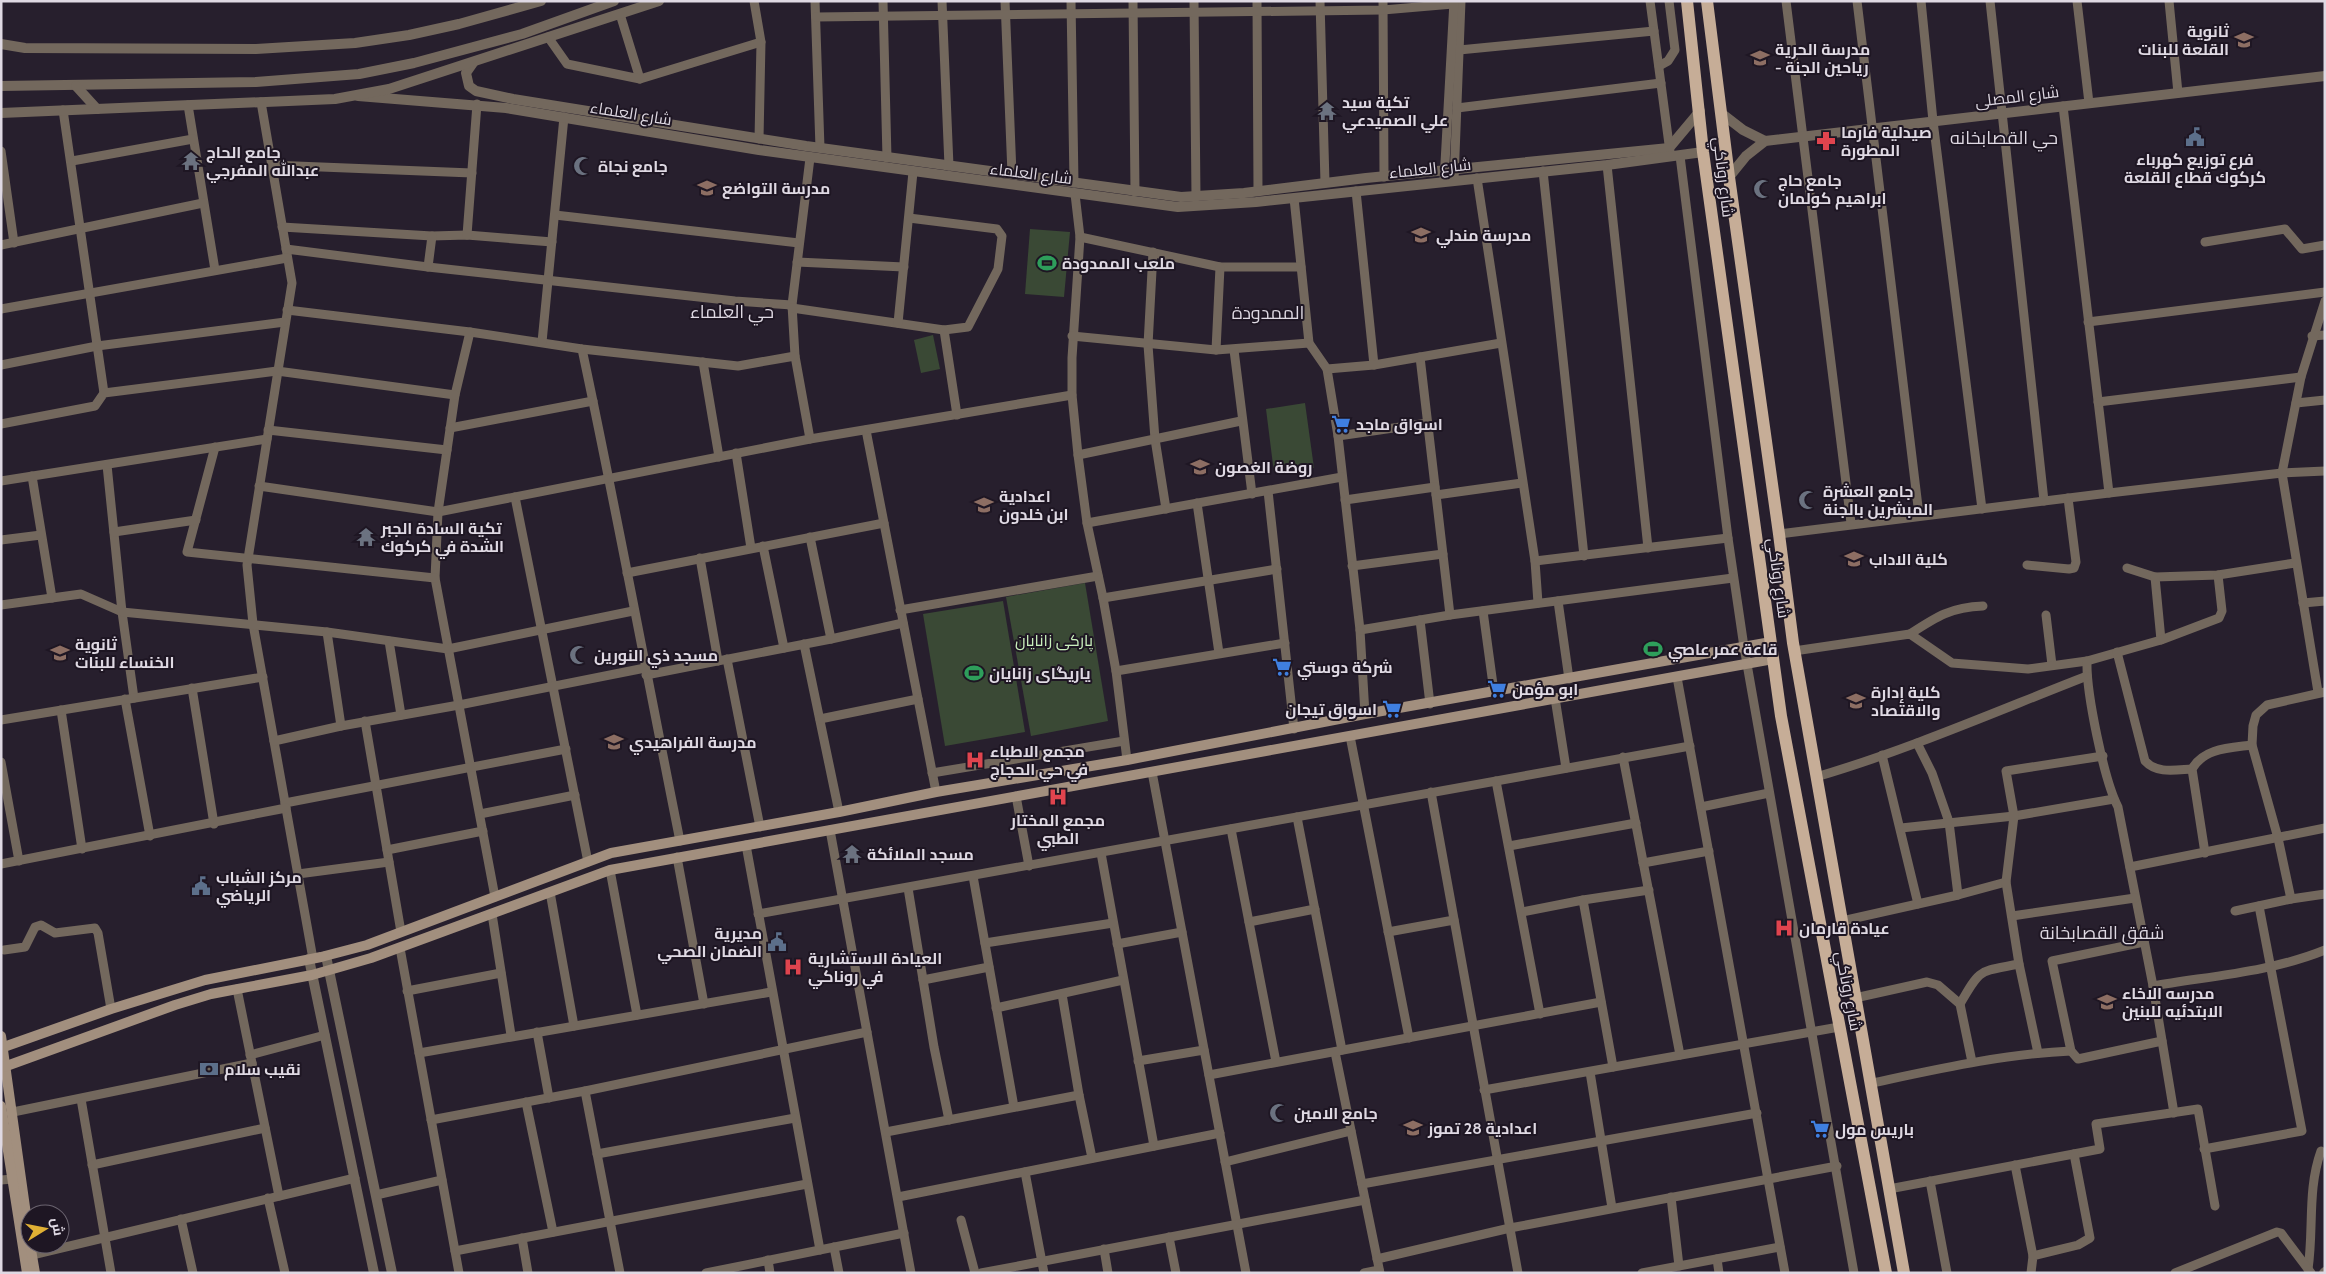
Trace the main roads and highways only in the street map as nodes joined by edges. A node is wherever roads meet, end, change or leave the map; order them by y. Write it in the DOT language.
graph roads {
  1 [pos="1687,1"];
  2 [pos="1707,1"];
  3 [pos="1767,448"];
  4 [pos="1745,452"];
  5 [pos="1771,642"];
  6 [pos="1773,659"];
  7 [pos="1050,773"];
  8 [pos="1053,789"];
  9 [pos="1,1036"];
  10 [pos="2,1048"];
  11 [pos="3,1068"];
  12 [pos="1,1106"];
  13 [pos="1883,1154"];
  14 [pos="1864,1157"];
  15 [pos="25,1204"];
  16 [pos="32,1254"];
  17 [pos="27,1273"];
  18 [pos="35,1273"];
  19 [pos="1886,1273"];
  20 [pos="1904,1273"];
  1 -- 4 [label="main road, شارع روناكي"];
  2 -- 3 [label="main road, شارع روناكي"];
  3 -- 4 [label="main road"];
  3 -- 13 [label="main road, شارع روناكي"];
  4 -- 5 [label="main road, شارع روناكي"];
  5 -- 6 [label="main road, شارع روناكي"];
  5 -- 7 [label="main road"];
  6 -- 8 [label="main road"];
  6 -- 14 [label="main road, شارع روناكي"];
  7 -- 8 [label="main road"];
  7 -- 10 [label="main road"];
  8 -- 11 [label="main road"];
  9 -- 10 [label="main road"];
  10 -- 11 [label="main road"];
  11 -- 15 [label="main road"];
  12 -- 17 [label="main road"];
  13 -- 14 [label="main road"];
  13 -- 20 [label="main road, شارع روناكي"];
  14 -- 19 [label="main road, شارع روناكي"];
  16 -- 18 [label="main road"];
}
